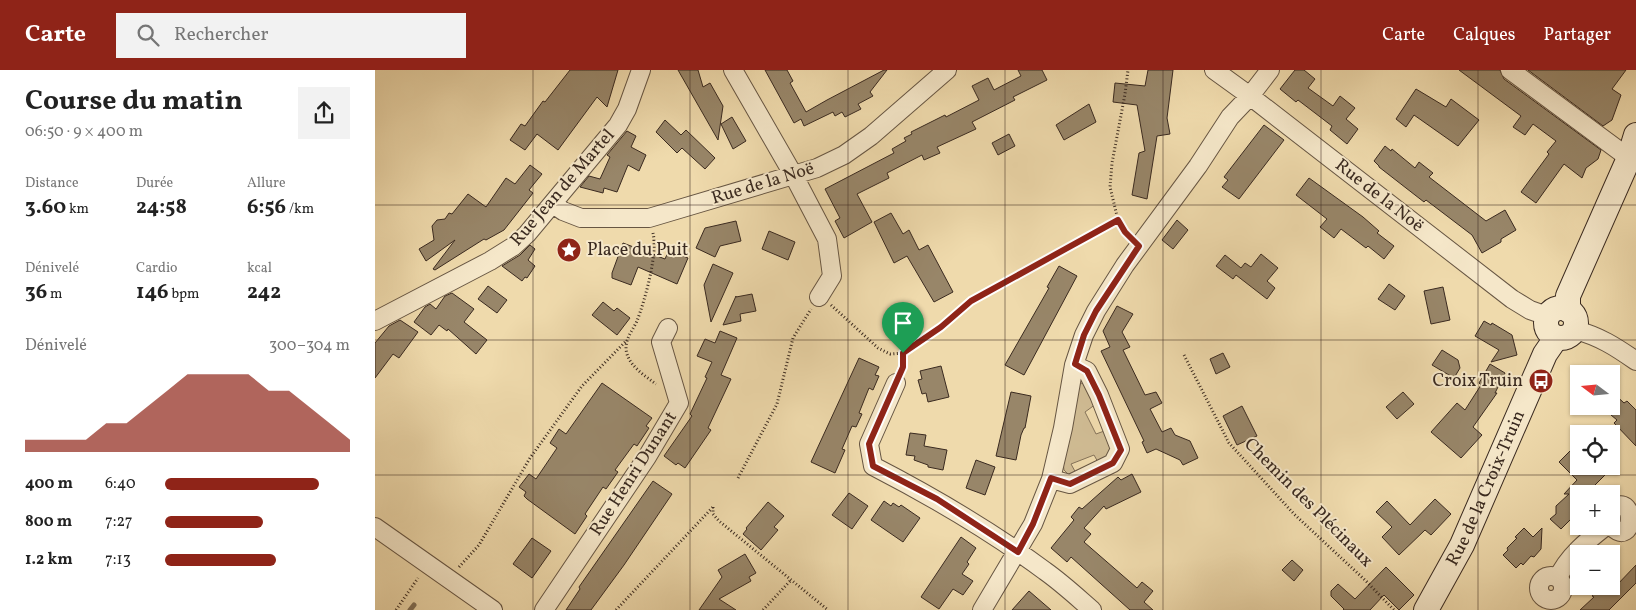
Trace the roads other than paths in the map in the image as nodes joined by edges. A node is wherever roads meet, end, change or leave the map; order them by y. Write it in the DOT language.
graph roads {
  1 [pos="641,70"];
  2 [pos="733,70"];
  3 [pos="947,70"];
  4 [pos="1214,70"];
  5 [pos="1270,70"];
  6 [pos="1510,70"];
  7 [pos="1250,96"];
  8 [pos="1636,135"];
  9 [pos="1629,158"];
  10 [pos="795,176"];
  11 [pos="553,204"];
  12 [pos="819,297"];
  13 [pos="375,321"];
  14 [pos="1561,323"];
  15 [pos="667,328"];
  16 [pos="1636,362"];
  17 [pos="1075,364"];
  18 [pos="896,383"];
  19 [pos="1051,478"];
  20 [pos="1620,507"];
  21 [pos="1634,516"];
  22 [pos="375,527"];
  23 [pos="1620,531"];
  24 [pos="1595,535"];
  25 [pos="1018,552"];
  26 [pos="1538,604"];
  27 [pos="493,610"];
  28 [pos="544,610"];
  29 [pos="983,610"];
  30 [pos="1092,610"];
  31 [pos="1426,610"];
  1 -- 11 [label="street, Rue Jean de Martel"];
  2 -- 10 [label="street"];
  3 -- 10 [label="street, Rue de la Noë"];
  4 -- 7 [label="street, Rue de la Noë"];
  5 -- 7 [label="street"];
  6 -- 9 [label="street"];
  7 -- 14 [label="street, Rue de la Noë"];
  7 -- 17 [label="street"];
  8 -- 9 [label="main road, Rue de la Croix-Truin"];
  9 -- 14 [label="main road, Rue de la Croix-Truin"];
  10 -- 11 [label="street, Rue de la Noë"];
  10 -- 12 [label="street"];
  11 -- 13 [label="street, Rue Jean de Martel"];
  14 -- 16 [label="street, Rue de la Noë"];
  14 -- 31 [label="main road, Rue de la Croix-Truin"];
  15 -- 28 [label="street, Rue Henri Dunant"];
  17 -- 19 [label="street"];
  17 -- 19 [label="street"];
  18 -- 25 [label="street"];
  19 -- 25 [label="street"];
  20 -- 21 [label="street"];
  21 -- 23 [label="street"];
  22 -- 27 [label="street"];
  24 -- 26 [label="street"];
  25 -- 29 [label="street"];
  25 -- 30 [label="street"];
}
